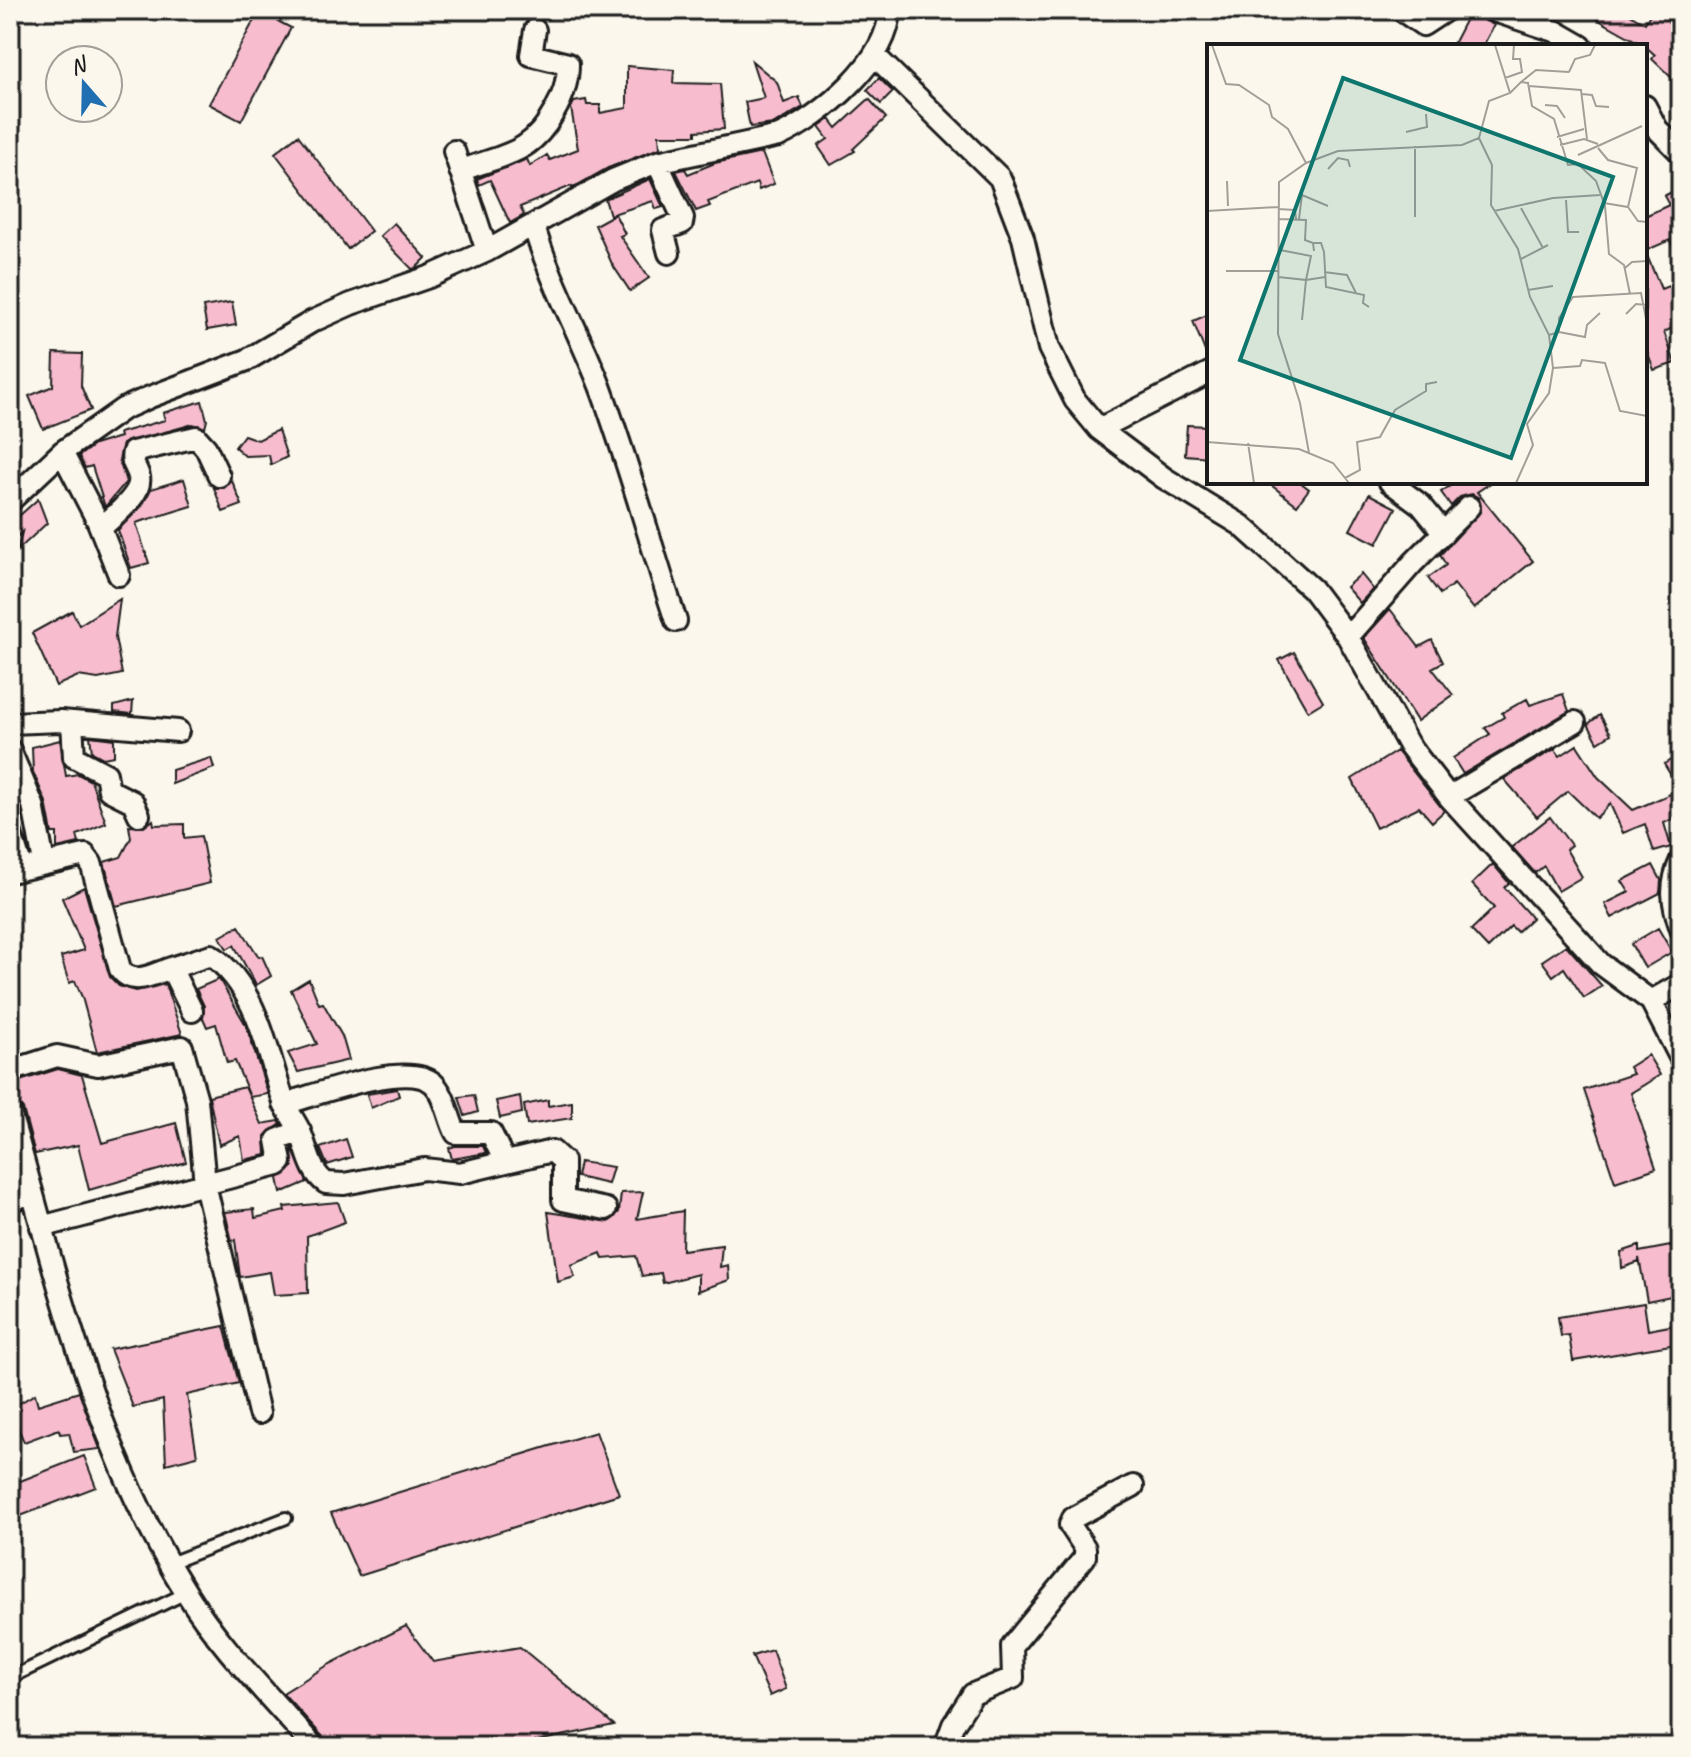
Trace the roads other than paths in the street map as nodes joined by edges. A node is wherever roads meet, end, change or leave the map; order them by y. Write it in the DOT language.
graph roads {
  1 [pos="890,10"];
  2 [pos="1401,10"];
  3 [pos="1446,10"];
  4 [pos="1491,10"];
  5 [pos="535,30"];
  6 [pos="1578,44"];
  7 [pos="875,56"];
  8 [pos="1651,130"];
  9 [pos="1681,153"];
  10 [pos="657,162"];
  11 [pos="534,227"];
  12 [pos="487,251"];
  13 [pos="669,253"];
  14 [pos="1207,374"];
  15 [pos="1099,429"];
  16 [pos="62,452"];
  17 [pos="219,476"];
  18 [pos="1393,484"];
  19 [pos="10,501"];
  20 [pos="1469,507"];
  21 [pos="101,528"];
  22 [pos="1444,533"];
  23 [pos="119,575"];
  24 [pos="676,621"];
  25 [pos="1348,637"];
  26 [pos="72,722"];
  27 [pos="1575,722"];
  28 [pos="10,723"];
  29 [pos="178,731"];
  30 [pos="10,750"];
  31 [pos="13,771"];
  32 [pos="1449,797"];
  33 [pos="139,815"];
  34 [pos="10,831"];
  35 [pos="1681,860"];
  36 [pos="44,863"];
  37 [pos="16,870"];
  38 [pos="1681,929"];
  39 [pos="171,968"];
  40 [pos="1681,984"];
  41 [pos="1651,1001"];
  42 [pos="192,1011"];
  43 [pos="1681,1059"];
  44 [pos="10,1071"];
  45 [pos="284,1104"];
  46 [pos="10,1113"];
  47 [pos="300,1131"];
  48 [pos="504,1160"];
  49 [pos="205,1184"];
  50 [pos="31,1193"];
  51 [pos="10,1201"];
  52 [pos="606,1209"];
  53 [pos="41,1227"];
  54 [pos="259,1413"];
  55 [pos="1133,1486"];
  56 [pos="286,1518"];
  57 [pos="170,1563"];
  58 [pos="186,1593"];
  59 [pos="16,1675"];
  60 [pos="314,1747"];
  61 [pos="945,1747"];
  1 -- 7 [label="street"];
  2 -- 3 [label="street"];
  4 -- 6 [label="street"];
  5 -- 12 [label="street"];
  7 -- 10 [label="street"];
  7 -- 15 [label="street"];
  8 -- 9 [label="street"];
  10 -- 11 [label="street"];
  10 -- 13 [label="street"];
  11 -- 12 [label="street"];
  11 -- 24 [label="street"];
  12 -- 16 [label="street"];
  14 -- 15 [label="street"];
  15 -- 25 [label="street"];
  16 -- 19 [label="street"];
  16 -- 21 [label="street"];
  17 -- 21 [label="street"];
  18 -- 22 [label="street"];
  20 -- 22 [label="street"];
  21 -- 23 [label="street"];
  22 -- 25 [label="street"];
  25 -- 32 [label="street"];
  26 -- 28 [label="street"];
  26 -- 29 [label="street"];
  26 -- 33 [label="street"];
  27 -- 32 [label="street"];
  30 -- 31 [label="street"];
  31 -- 36 [label="street"];
  32 -- 41 [label="street"];
  34 -- 37 [label="street"];
  35 -- 38 [label="street"];
  36 -- 37 [label="street"];
  36 -- 39 [label="street"];
  39 -- 42 [label="street"];
  39 -- 45 [label="street"];
  40 -- 41 [label="street"];
  41 -- 43 [label="street"];
  44 -- 49 [label="street"];
  45 -- 47 [label="street"];
  45 -- 48 [label="street"];
  46 -- 50 [label="street"];
  47 -- 48 [label="street"];
  47 -- 49 [label="street"];
  48 -- 52 [label="street"];
  49 -- 53 [label="street"];
  49 -- 54 [label="street"];
  50 -- 51 [label="street"];
  50 -- 53 [label="street"];
  53 -- 57 [label="street"];
  55 -- 61 [label="street"];
  56 -- 57 [label="lane"];
  57 -- 58 [label="street"];
  58 -- 59 [label="lane"];
  58 -- 60 [label="street"];
}
